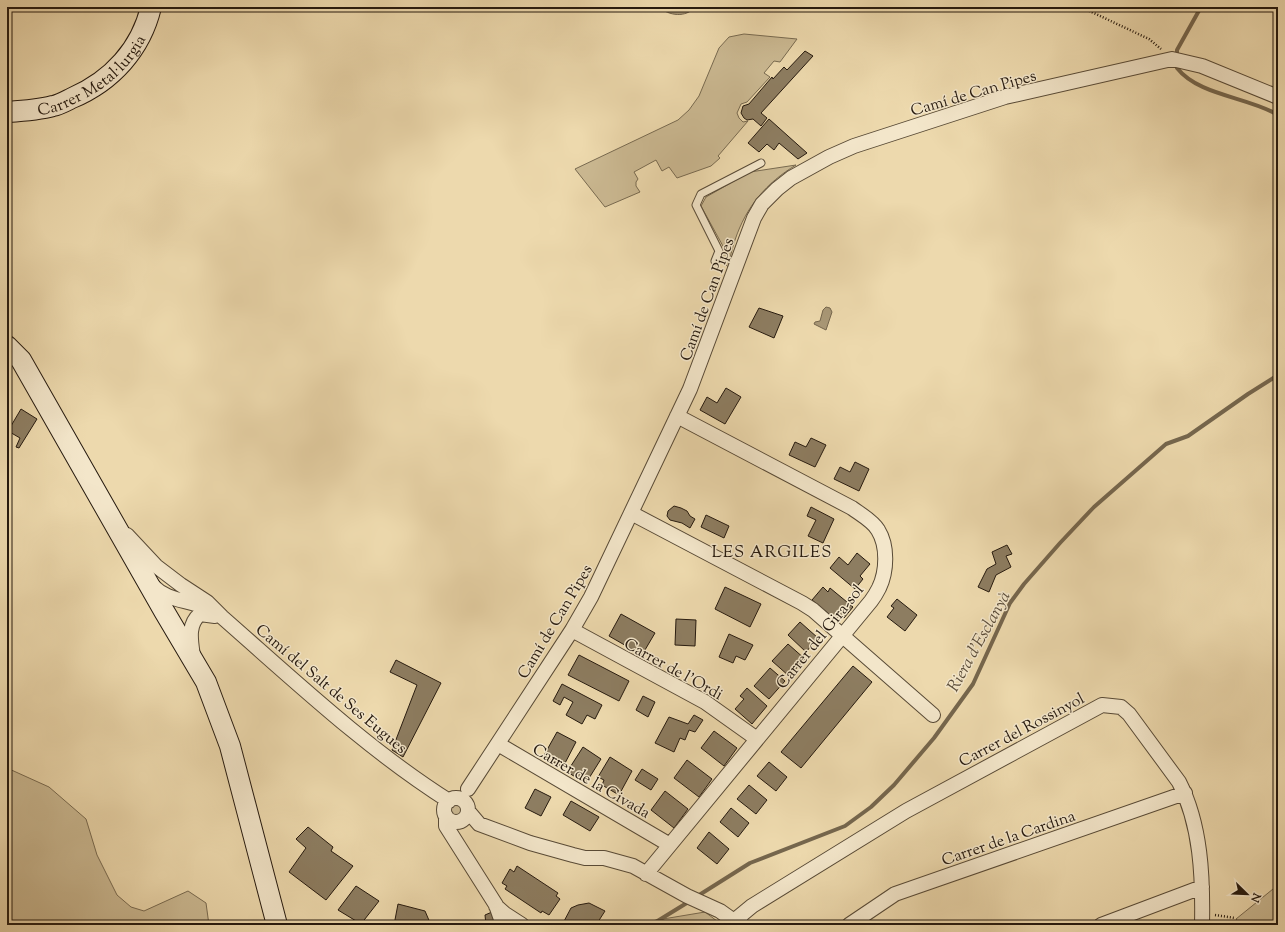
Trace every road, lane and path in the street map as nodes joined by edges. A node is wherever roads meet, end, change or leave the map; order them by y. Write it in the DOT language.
graph roads {
  1 [pos="145,7"];
  2 [pos="151,7"];
  3 [pos="1081,7"];
  4 [pos="1176,59"];
  5 [pos="1278,96"];
  6 [pos="7,106"];
  7 [pos="7,112"];
  8 [pos="761,163"];
  9 [pos="715,261"];
  10 [pos="7,346"];
  11 [pos="678,416"];
  12 [pos="631,513"];
  13 [pos="111,518"];
  14 [pos="146,579"];
  15 [pos="181,585"];
  16 [pos="166,597"];
  17 [pos="168,617"];
  18 [pos="222,617"];
  19 [pos="572,630"];
  20 [pos="842,636"];
  21 [pos="193,660"];
  22 [pos="933,715"];
  23 [pos="757,739"];
  24 [pos="498,744"];
  25 [pos="468,789"];
  26 [pos="1185,794"];
  27 [pos="448,806"];
  28 [pos="468,809"];
  29 [pos="670,845"];
  30 [pos="646,874"];
  31 [pos="1202,887"];
  32 [pos="496,905"];
  33 [pos="1235,918"];
  34 [pos="1202,919"];
  35 [pos="735,924"];
  36 [pos="277,925"];
  37 [pos="503,925"];
  38 [pos="512,925"];
  39 [pos="521,925"];
  40 [pos="849,925"];
  41 [pos="1101,925"];
  1 -- 6 [label="street, Carrer Metal·lurgia"];
  2 -- 7 [label="street, Carrer Metal·lurgia"];
  3 -- 4 [label="path"];
  4 -- 5 [label="street"];
  4 -- 11 [label="street, Camí de Can Pipes"];
  8 -- 9 [label="lane"];
  10 -- 13 [label="street"];
  11 -- 12 [label="street, Camí de Can Pipes"];
  11 -- 20 [label="street, Carrer del Gira-sol"];
  12 -- 19 [label="street, Camí de Can Pipes"];
  12 -- 20 [label="street"];
  13 -- 14 [label="street"];
  13 -- 15 [label="street, Camí del Salt de Ses Eugues"];
  14 -- 16 [label="street, Camí del Salt de Ses Eugues"];
  14 -- 17 [label="street"];
  15 -- 16 [label="street"];
  15 -- 18 [label="street, Camí del Salt de Ses Eugues"];
  16 -- 17 [label="street"];
  16 -- 18 [label="street, Camí del Salt de Ses Eugues"];
  17 -- 21 [label="street"];
  18 -- 21 [label="street"];
  18 -- 27 [label="street, Camí del Salt de Ses Eugues"];
  19 -- 23 [label="street, Carrer de l'Ordi"];
  19 -- 24 [label="street, Camí de Can Pipes"];
  20 -- 22 [label="street"];
  20 -- 23 [label="street, Carrer del Gira-sol"];
  21 -- 36 [label="street"];
  23 -- 29 [label="street, Carrer del Gira-sol"];
  24 -- 25 [label="street, Camí de Can Pipes"];
  24 -- 29 [label="street, Carrer de la Civada"];
  25 -- 27 [label="street, Camí de Can Pipes"];
  25 -- 28 [label="street"];
  26 -- 31 [label="street, Carrer del Rossinyol"];
  26 -- 35 [label="street, Carrer del Rossinyol"];
  26 -- 40 [label="street, Carrer de la Cardina"];
  27 -- 28 [label="street"];
  27 -- 28 [label="street"];
  27 -- 32 [label="street"];
  28 -- 30 [label="street"];
  29 -- 30 [label="street, Carrer del Gira-sol"];
  30 -- 35 [label="street"];
  31 -- 34 [label="street, Carrer del Rossinyol"];
  31 -- 41 [label="street"];
  32 -- 37 [label="street"];
  32 -- 39 [label="street"];
  33 -- 34 [label="path"];
  38 -- 39 [label="street"];
}
